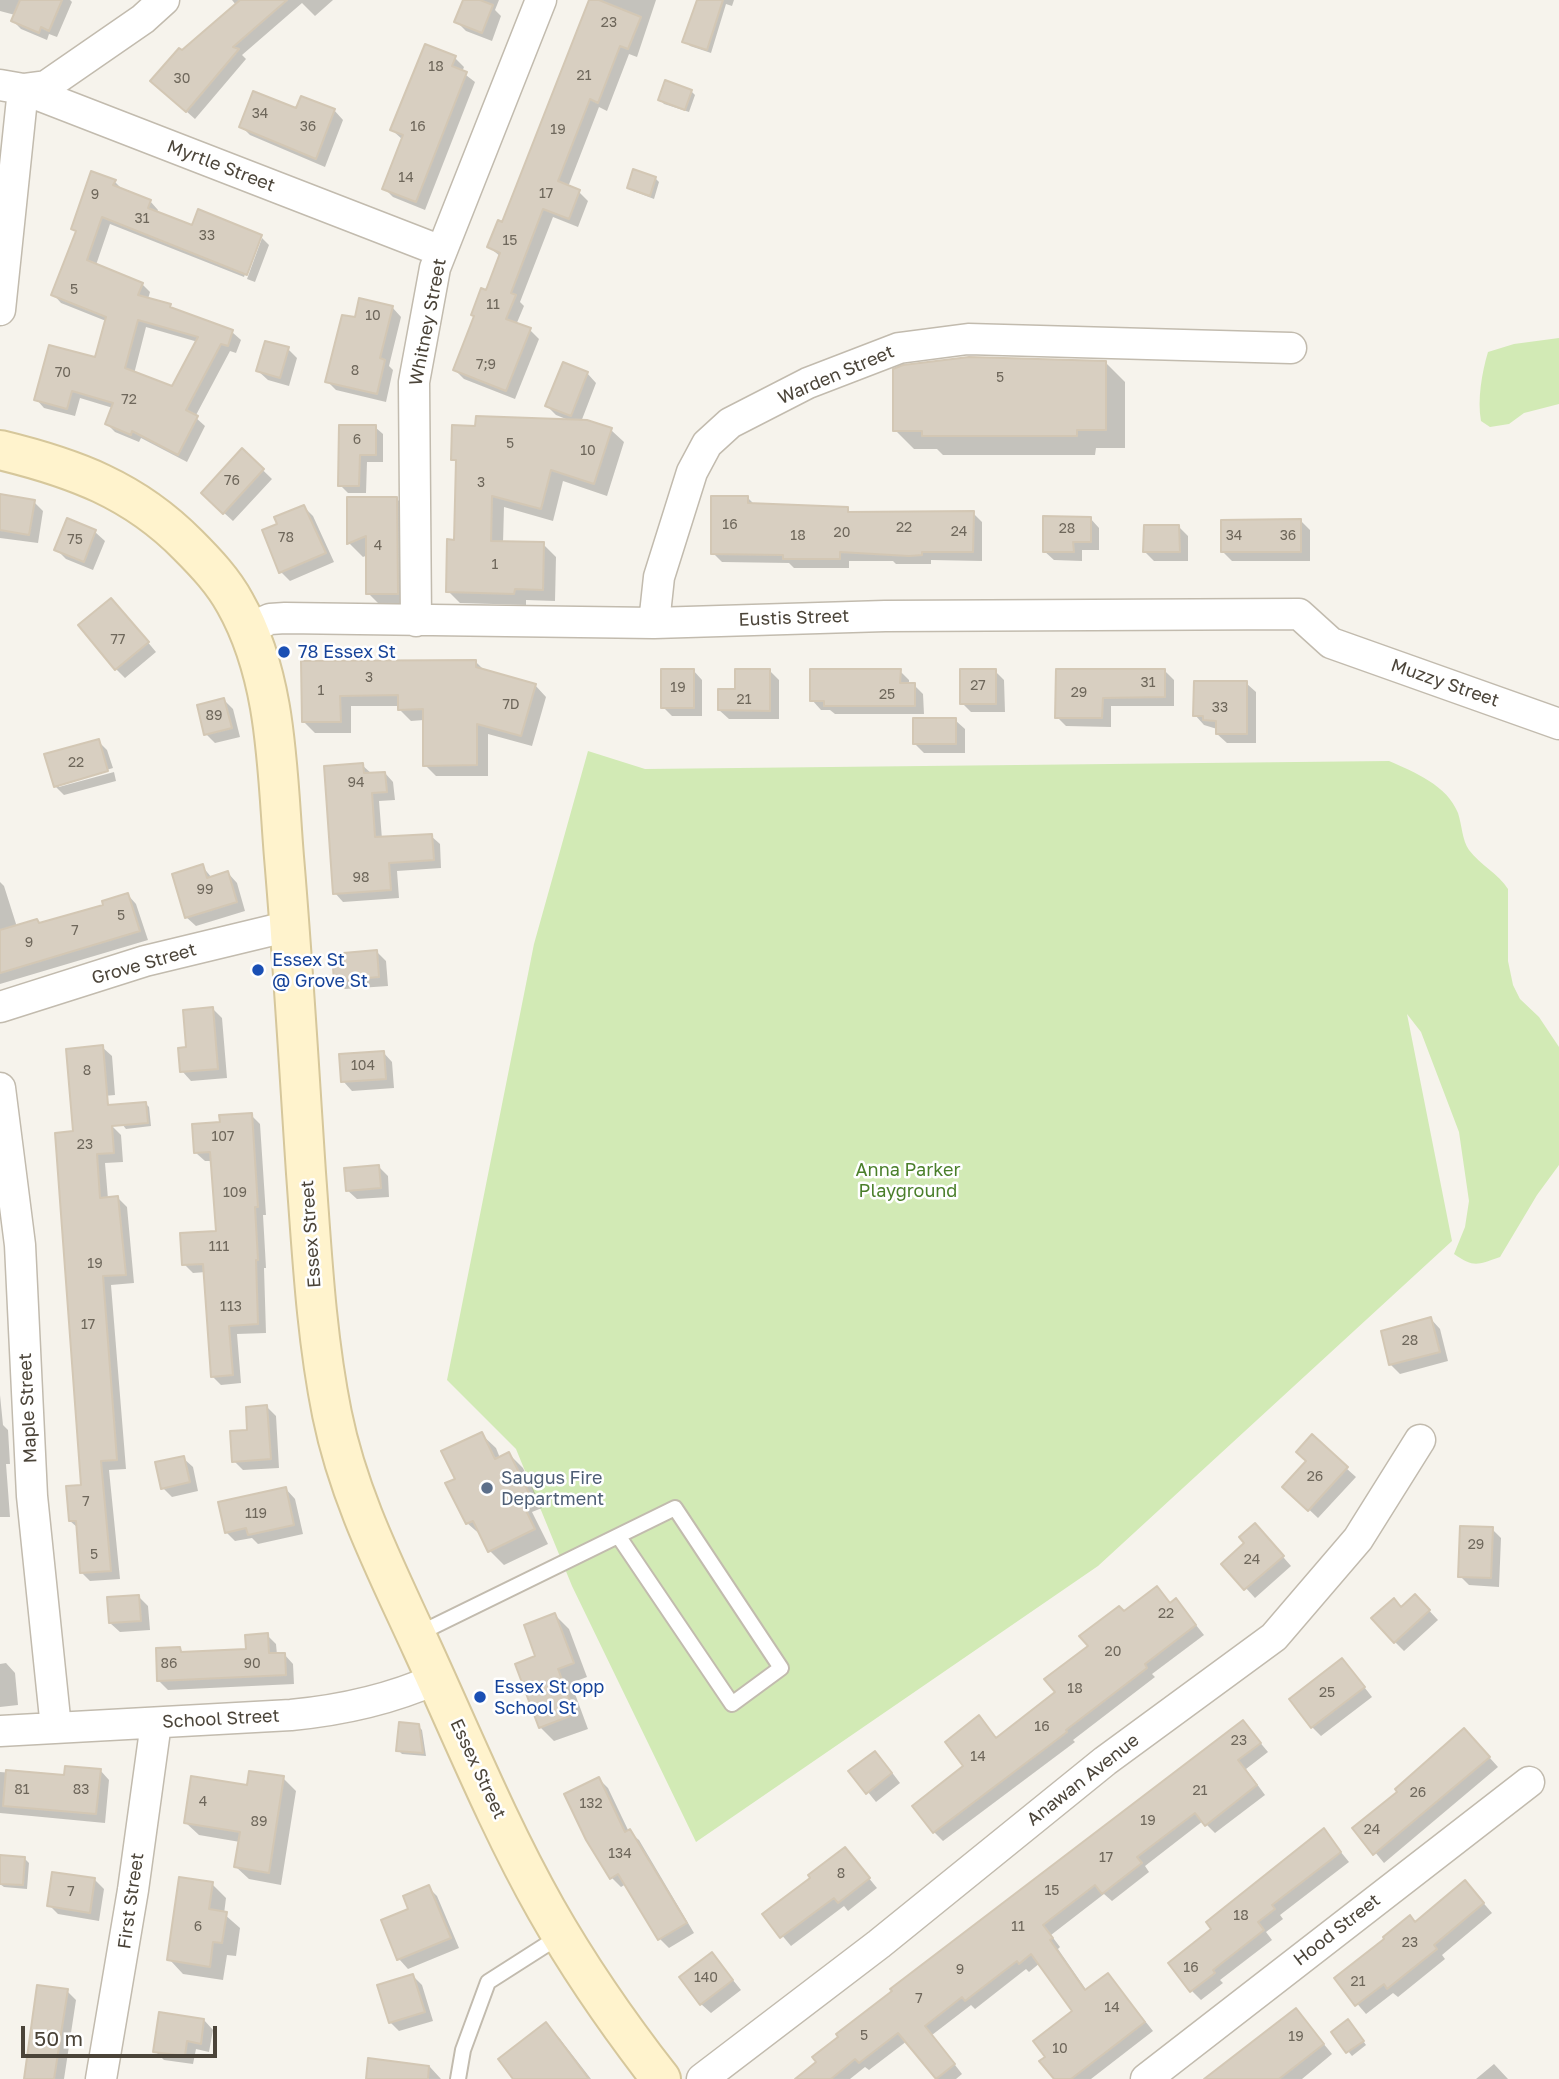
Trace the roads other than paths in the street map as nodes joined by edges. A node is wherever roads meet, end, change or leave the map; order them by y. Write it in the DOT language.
graph roads {
  1 [pos="541,0"];
  2 [pos="145,6"];
  3 [pos="11,87"];
  4 [pos="441,251"];
  5 [pos="0,310"];
  6 [pos="1291,348"];
  7 [pos="0,450"];
  8 [pos="416,621"];
  9 [pos="654,623"];
  10 [pos="248,629"];
  11 [pos="1331,643"];
  12 [pos="1559,724"];
  13 [pos="290,926"];
  14 [pos="0,1007"];
  15 [pos="0,1088"];
  16 [pos="1420,1440"];
  17 [pos="619,1537"];
  18 [pos="416,1635"];
  19 [pos="436,1679"];
  20 [pos="156,1723"];
  21 [pos="56,1728"];
  22 [pos="0,1731"];
  23 [pos="1529,1782"];
  24 [pos="561,1935"];
  25 [pos="102,2079"];
  26 [pos="458,2079"];
  27 [pos="661,2079"];
  28 [pos="702,2079"];
  29 [pos="1146,2079"];
  1 -- 4 [label="street, Whitney Street"];
  2 -- 3 [label="street"];
  3 -- 4 [label="street, Myrtle Street"];
  3 -- 5 [label="street"];
  4 -- 8 [label="street, Whitney Street"];
  6 -- 9 [label="street, Warden Street"];
  7 -- 10 [label="main road, Essex Street"];
  8 -- 9 [label="street, Eustis Street"];
  8 -- 10 [label="street, Eustis Street"];
  9 -- 11 [label="street, Eustis Street"];
  10 -- 13 [label="main road, Essex Street"];
  11 -- 12 [label="street, Muzzy Street"];
  13 -- 14 [label="street, Grove Street"];
  13 -- 18 [label="main road, Essex Street"];
  15 -- 21 [label="street, Maple Street"];
  16 -- 28 [label="street, Anawan Avenue"];
  17 -- 17 [label="lane"];
  17 -- 18 [label="lane"];
  18 -- 19 [label="main road, Essex Street"];
  19 -- 20 [label="street, School Street"];
  19 -- 24 [label="main road, Essex Street"];
  20 -- 21 [label="street, School Street"];
  20 -- 25 [label="street, First Street"];
  21 -- 22 [label="street, School Street"];
  23 -- 29 [label="street, Hood Street"];
  24 -- 26 [label="lane"];
  24 -- 27 [label="main road, Essex Street"];
}
